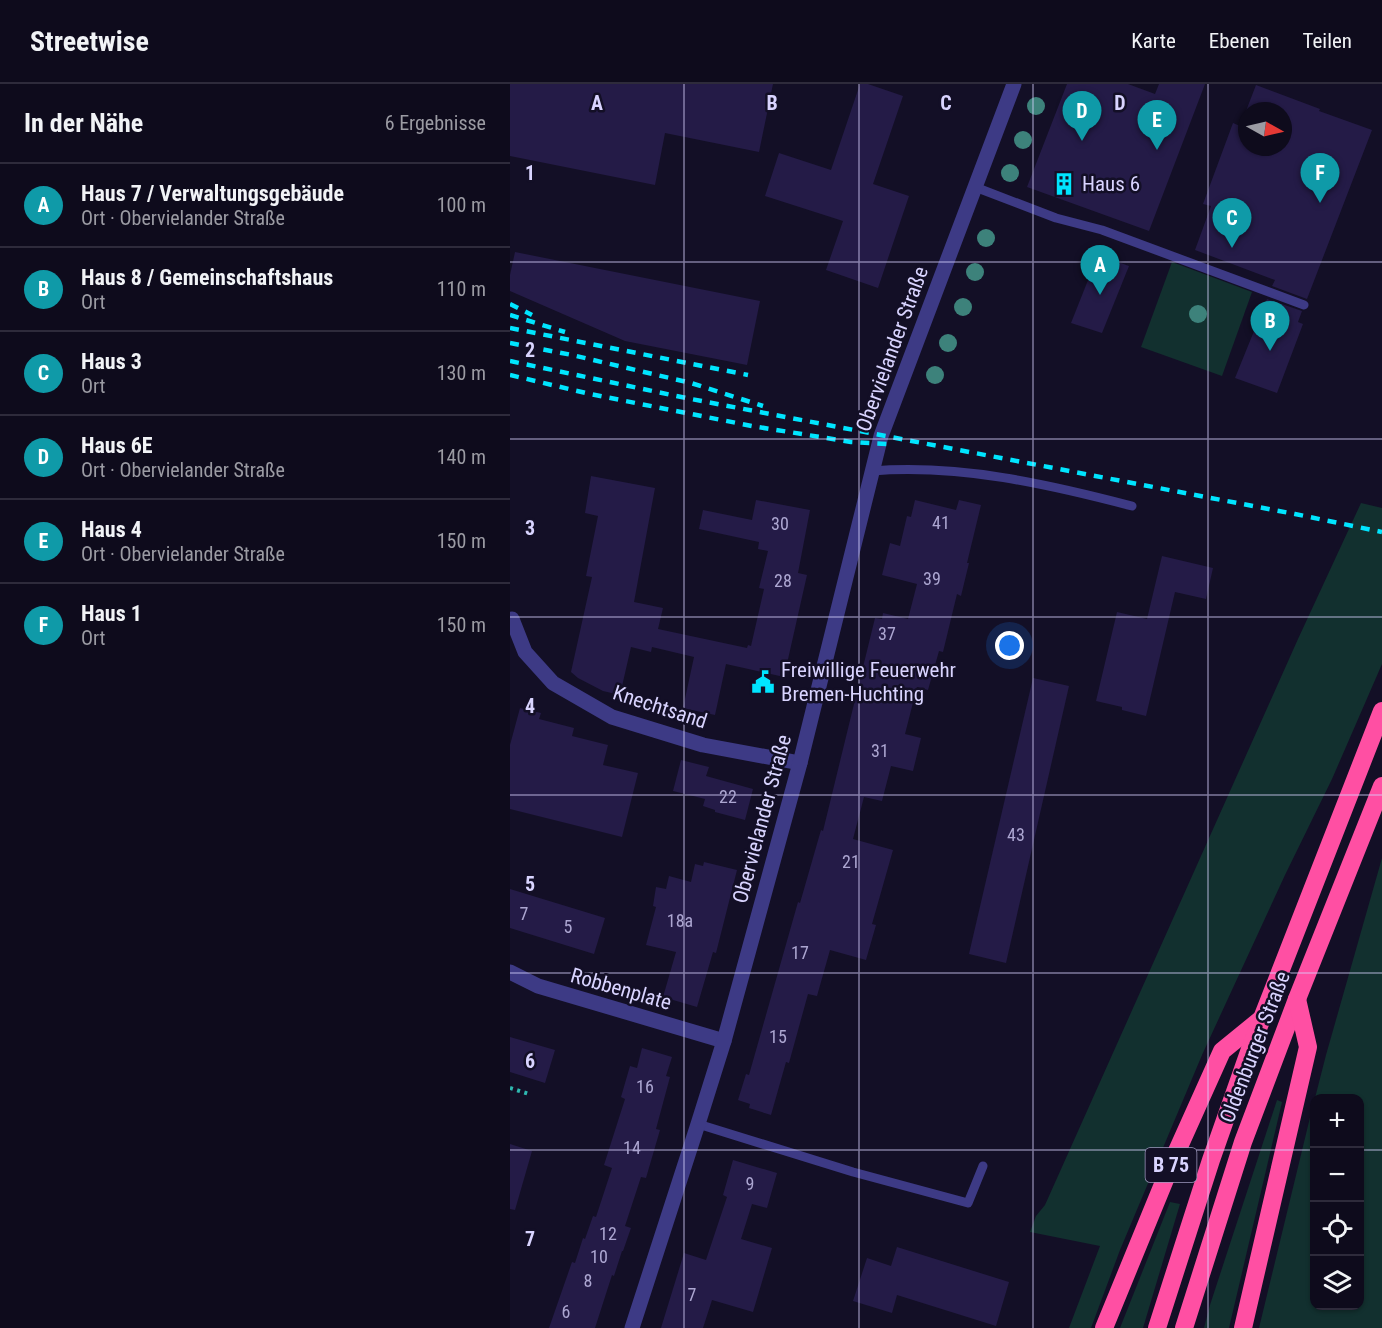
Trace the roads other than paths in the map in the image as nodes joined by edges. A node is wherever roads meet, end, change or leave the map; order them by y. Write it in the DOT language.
graph roads {
  1 [pos="1014,84"];
  2 [pos="975,187"];
  3 [pos="1304,305"];
  4 [pos="872,471"];
  5 [pos="1132,506"];
  6 [pos="513,619"];
  7 [pos="1382,711"];
  8 [pos="800,763"];
  9 [pos="1382,786"];
  10 [pos="510,972"];
  11 [pos="1297,999"];
  12 [pos="1262,1019"];
  13 [pos="723,1041"];
  14 [pos="698,1124"];
  15 [pos="983,1166"];
  16 [pos="632,1328"];
  17 [pos="1104,1328"];
  18 [pos="1157,1328"];
  19 [pos="1184,1328"];
  20 [pos="1243,1328"];
  1 -- 2 [label="street, Obervielander Straße"];
  2 -- 3 [label="lane"];
  2 -- 4 [label="street, Obervielander Straße"];
  4 -- 5 [label="lane"];
  4 -- 8 [label="street, Obervielander Straße"];
  6 -- 8 [label="street, Knechtsand"];
  7 -- 12 [label="highway, B 75"];
  8 -- 13 [label="street, Obervielander Straße"];
  9 -- 11 [label="highway, Oldenburger Straße"];
  10 -- 13 [label="street, Robbenplate"];
  11 -- 19 [label="highway, Oldenburger Straße"];
  11 -- 20 [label="highway"];
  12 -- 17 [label="highway, B 75"];
  12 -- 18 [label="highway, B 75"];
  13 -- 14 [label="street, Obervielander Straße"];
  14 -- 15 [label="lane"];
  14 -- 16 [label="street, Obervielander Straße"];
}
